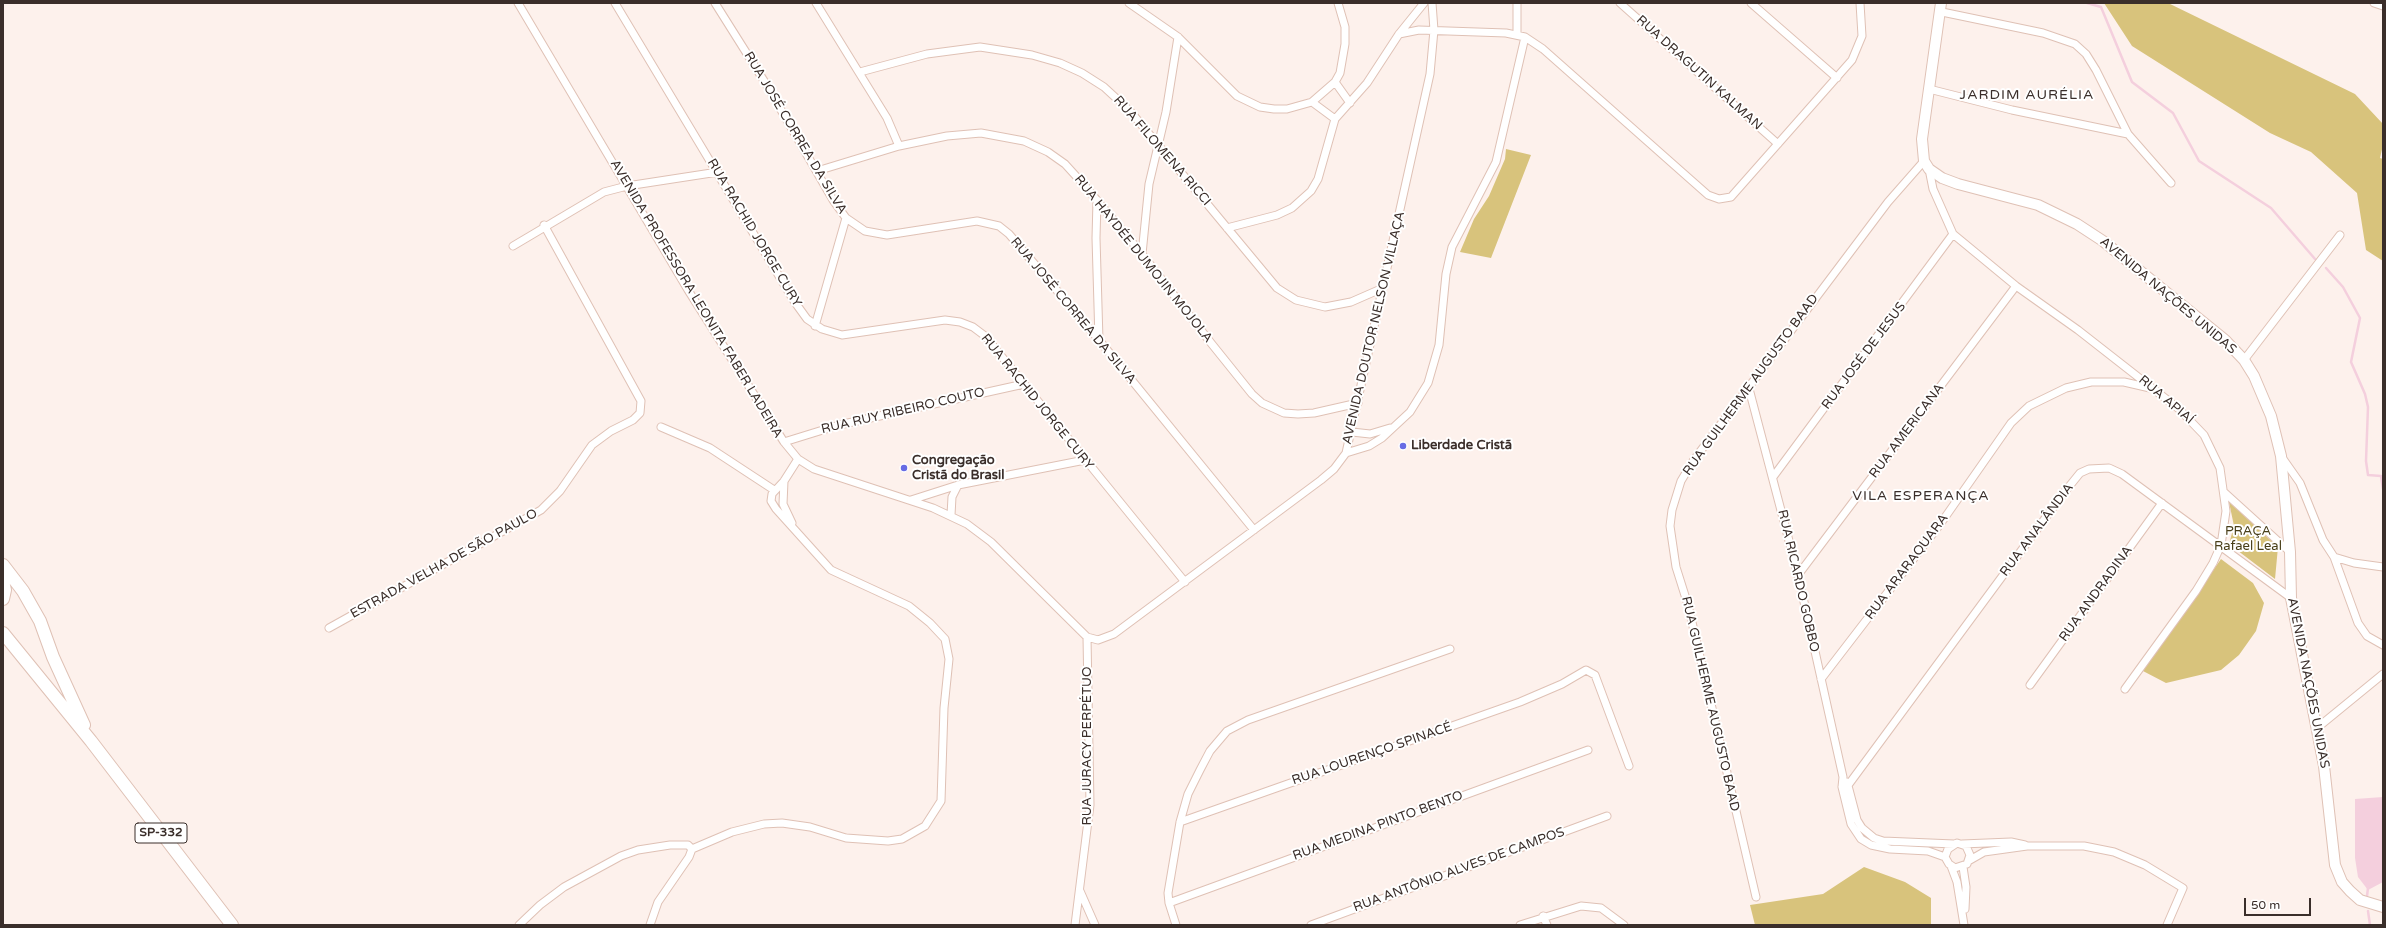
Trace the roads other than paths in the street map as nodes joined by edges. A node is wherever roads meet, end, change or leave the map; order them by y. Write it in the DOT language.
graph roads {
  1 [pos="518,3"];
  2 [pos="615,3"];
  3 [pos="715,3"];
  4 [pos="816,3"];
  5 [pos="1129,3"];
  6 [pos="1338,3"];
  7 [pos="1424,3"];
  8 [pos="1432,3"];
  9 [pos="1517,3"];
  10 [pos="1620,3"];
  11 [pos="1751,3"];
  12 [pos="1860,3"];
  13 [pos="2374,3"];
  14 [pos="2383,6"];
  15 [pos="1942,7"];
  16 [pos="1434,30"];
  17 [pos="1399,34"];
  18 [pos="1517,34"];
  19 [pos="1524,36"];
  20 [pos="1178,37"];
  21 [pos="860,72"];
  22 [pos="1837,78"];
  23 [pos="1335,82"];
  24 [pos="1928,89"];
  25 [pos="1312,102"];
  26 [pos="1350,103"];
  27 [pos="1335,119"];
  28 [pos="2128,134"];
  29 [pos="1158,144"];
  30 [pos="1778,144"];
  31 [pos="899,146"];
  32 [pos="1926,165"];
  33 [pos="817,171"];
  34 [pos="718,172"];
  35 [pos="2171,183"];
  36 [pos="628,186"];
  37 [pos="1097,200"];
  38 [pos="846,218"];
  39 [pos="544,225"];
  40 [pos="1227,228"];
  41 [pos="1953,234"];
  42 [pos="2340,235"];
  43 [pos="513,246"];
  44 [pos="1142,254"];
  45 [pos="2016,286"];
  46 [pos="1383,288"];
  47 [pos="815,326"];
  48 [pos="1099,340"];
  49 [pos="2244,360"];
  50 [pos="1024,384"];
  51 [pos="1748,385"];
  52 [pos="2154,389"];
  53 [pos="1358,403"];
  54 [pos="661,427"];
  55 [pos="1394,427"];
  56 [pos="1352,432"];
  57 [pos="784,442"];
  58 [pos="1346,453"];
  59 [pos="2281,456"];
  60 [pos="798,459"];
  61 [pos="1085,460"];
  62 [pos="1773,477"];
  63 [pos="784,481"];
  64 [pos="958,485"];
  65 [pos="774,490"];
  66 [pos="2225,493"];
  67 [pos="911,500"];
  68 [pos="2162,503"];
  69 [pos="951,515"];
  70 [pos="1254,530"];
  71 [pos="800,536"];
  72 [pos="2221,545"];
  73 [pos="2290,552"];
  74 [pos="2334,557"];
  75 [pos="3,565"];
  76 [pos="2383,567"];
  77 [pos="1798,575"];
  78 [pos="3,581"];
  79 [pos="1185,582"];
  80 [pos="2291,598"];
  81 [pos="3,599"];
  82 [pos="329,628"];
  83 [pos="3,633"];
  84 [pos="1088,637"];
  85 [pos="2383,645"];
  86 [pos="1450,649"];
  87 [pos="2383,674"];
  88 [pos="1821,678"];
  89 [pos="2030,685"];
  90 [pos="2125,689"];
  91 [pos="2317,728"];
  92 [pos="91,741"];
  93 [pos="1588,750"];
  94 [pos="1629,766"];
  95 [pos="1845,786"];
  96 [pos="1607,816"];
  97 [pos="1180,822"];
  98 [pos="1873,841"];
  99 [pos="1954,844"];
  100 [pos="1962,844"];
  101 [pos="2027,846"];
  102 [pos="692,849"];
  103 [pos="1946,857"];
  104 [pos="1970,860"];
  105 [pos="1952,866"];
  106 [pos="1963,867"];
  107 [pos="1080,891"];
  108 [pos="1756,897"];
  109 [pos="1169,903"];
  110 [pos="2383,907"];
  111 [pos="1543,916"];
  112 [pos="1964,921"];
  113 [pos="232,925"];
  114 [pos="519,925"];
  115 [pos="650,925"];
  116 [pos="1075,925"];
  117 [pos="1095,925"];
  118 [pos="1176,925"];
  119 [pos="1311,925"];
  120 [pos="1520,925"];
  121 [pos="1546,925"];
  122 [pos="1624,925"];
  123 [pos="2167,925"];
  1 -- 36 [label="street, AVENIDA PROFESSORA LEONITA FABER LADEIRA"];
  2 -- 34 [label="street, RUA RACHID JORGE CURY"];
  3 -- 33 [label="street, RUA JOSÉ CORREA DA SILVA"];
  4 -- 21 [label="street"];
  5 -- 20 [label="street"];
  6 -- 23 [label="street"];
  7 -- 17 [label="street"];
  8 -- 16 [label="street, AVENIDA DOUTOR NELSON VILLAÇA"];
  9 -- 18 [label="street"];
  10 -- 30 [label="street, RUA DRAGUTIN KALMAN"];
  11 -- 22 [label="street"];
  12 -- 22 [label="street"];
  13 -- 14 [label="street"];
  15 -- 24 [label="street"];
  15 -- 28 [label="street"];
  16 -- 17 [label="street"];
  16 -- 18 [label="street"];
  16 -- 46 [label="street, AVENIDA DOUTOR NELSON VILLAÇA"];
  17 -- 26 [label="street"];
  18 -- 19 [label="street"];
  19 -- 30 [label="street"];
  19 -- 55 [label="street"];
  20 -- 25 [label="street"];
  20 -- 29 [label="street"];
  21 -- 29 [label="street, RUA FILOMENA RICCI"];
  21 -- 31 [label="street"];
  22 -- 30 [label="street"];
  23 -- 25 [label="street"];
  23 -- 26 [label="street"];
  24 -- 28 [label="street"];
  24 -- 32 [label="street"];
  25 -- 27 [label="street"];
  26 -- 27 [label="street"];
  27 -- 40 [label="street"];
  28 -- 35 [label="street"];
  29 -- 40 [label="street, RUA FILOMENA RICCI"];
  29 -- 44 [label="street"];
  31 -- 33 [label="street, RUA HAYDÉE DUMOJIN MOJOLA"];
  31 -- 37 [label="street, RUA HAYDÉE DUMOJIN MOJOLA"];
  32 -- 41 [label="street, RUA APIAÍ"];
  32 -- 49 [label="street, AVENIDA NAÇÕES UNIDAS"];
  32 -- 51 [label="street, RUA GUILHERME AUGUSTO BAAD"];
  33 -- 38 [label="street, RUA JOSÉ CORREA DA SILVA"];
  34 -- 36 [label="street"];
  34 -- 47 [label="street, RUA RACHID JORGE CURY"];
  36 -- 39 [label="street"];
  36 -- 57 [label="street, AVENIDA PROFESSORA LEONITA FABER LADEIRA"];
  37 -- 44 [label="street, RUA HAYDÉE DUMOJIN MOJOLA"];
  37 -- 48 [label="street"];
  38 -- 47 [label="street"];
  38 -- 48 [label="street, RUA JOSÉ CORREA DA SILVA"];
  39 -- 43 [label="street"];
  39 -- 82 [label="street, ESTRADA VELHA DE SÃO PAULO"];
  40 -- 46 [label="street, RUA FILOMENA RICCI"];
  41 -- 45 [label="street, RUA APIAÍ"];
  41 -- 62 [label="street, RUA JOSÉ DE JESUS"];
  42 -- 49 [label="street"];
  44 -- 53 [label="street, RUA HAYDÉE DUMOJIN MOJOLA"];
  45 -- 52 [label="street, RUA APIAÍ"];
  45 -- 77 [label="street, RUA AMERICANA"];
  46 -- 53 [label="street, AVENIDA DOUTOR NELSON VILLAÇA"];
  47 -- 50 [label="street, RUA RACHID JORGE CURY"];
  48 -- 70 [label="street, RUA JOSÉ CORREA DA SILVA"];
  49 -- 59 [label="street, AVENIDA NAÇÕES UNIDAS"];
  50 -- 57 [label="street, RUA RUY RIBEIRO COUTO"];
  50 -- 61 [label="street, RUA RACHID JORGE CURY"];
  51 -- 62 [label="street, RUA RICARDO GOBBO"];
  51 -- 108 [label="street, RUA GUILHERME AUGUSTO BAAD"];
  52 -- 66 [label="street, RUA APIAÍ"];
  52 -- 88 [label="street, RUA ARARAQUARA"];
  53 -- 56 [label="street, AVENIDA DOUTOR NELSON VILLAÇA"];
  54 -- 65 [label="street"];
  55 -- 56 [label="street"];
  55 -- 58 [label="street"];
  56 -- 58 [label="street, AVENIDA DOUTOR NELSON VILLAÇA"];
  57 -- 60 [label="street, AVENIDA PROFESSORA LEONITA FABER LADEIRA"];
  58 -- 70 [label="street, AVENIDA DOUTOR NELSON VILLAÇA"];
  59 -- 73 [label="street, AVENIDA NAÇÕES UNIDAS"];
  59 -- 74 [label="street"];
  60 -- 63 [label="street"];
  60 -- 67 [label="street, AVENIDA PROFESSORA LEONITA FABER LADEIRA"];
  61 -- 64 [label="street"];
  61 -- 79 [label="street, RUA RACHID JORGE CURY"];
  62 -- 77 [label="street, RUA RICARDO GOBBO"];
  63 -- 65 [label="street"];
  63 -- 71 [label="street"];
  64 -- 67 [label="street"];
  64 -- 69 [label="street"];
  65 -- 71 [label="street"];
  66 -- 72 [label="street, RUA APIAÍ"];
  66 -- 73 [label="street"];
  67 -- 69 [label="street, AVENIDA PROFESSORA LEONITA FABER LADEIRA"];
  68 -- 72 [label="street, RUA ANALÂNDIA"];
  68 -- 89 [label="street, RUA ANDRADINA"];
  68 -- 95 [label="street, RUA ANALÂNDIA"];
  69 -- 84 [label="street, AVENIDA PROFESSORA LEONITA FABER LADEIRA"];
  70 -- 79 [label="street, AVENIDA DOUTOR NELSON VILLAÇA"];
  71 -- 102 [label="street"];
  72 -- 80 [label="street, RUA ANALÂNDIA"];
  72 -- 90 [label="street, RUA APIAÍ"];
  73 -- 80 [label="street, AVENIDA NAÇÕES UNIDAS"];
  74 -- 76 [label="street"];
  74 -- 85 [label="street"];
  75 -- 92 [label="main road, SP-332"];
  77 -- 88 [label="street, RUA RICARDO GOBBO"];
  78 -- 81 [label="main road"];
  79 -- 84 [label="street, AVENIDA DOUTOR NELSON VILLAÇA"];
  80 -- 91 [label="street, AVENIDA NAÇÕES UNIDAS"];
  83 -- 92 [label="main road, SP-332"];
  84 -- 107 [label="street, RUA JURACY PERPÉTUO"];
  86 -- 97 [label="street"];
  87 -- 91 [label="street"];
  88 -- 95 [label="street, RUA RICARDO GOBBO"];
  91 -- 110 [label="street, AVENIDA NAÇÕES UNIDAS"];
  92 -- 113 [label="main road, SP-332"];
  93 -- 109 [label="street, RUA MEDINA PINTO BENTO"];
  94 -- 97 [label="street, RUA LOURENÇO SPINACÉ"];
  95 -- 98 [label="street, RUA RICARDO GOBBO"];
  96 -- 119 [label="street, RUA ANTÔNIO ALVES DE CAMPOS"];
  97 -- 109 [label="street"];
  98 -- 99 [label="street"];
  98 -- 103 [label="street"];
  99 -- 100 [label="street"];
  99 -- 103 [label="street"];
  100 -- 101 [label="street"];
  100 -- 104 [label="street"];
  101 -- 104 [label="street"];
  101 -- 123 [label="street"];
  102 -- 114 [label="street"];
  102 -- 115 [label="street"];
  103 -- 105 [label="street"];
  104 -- 106 [label="street"];
  105 -- 106 [label="street"];
  105 -- 112 [label="street"];
  106 -- 112 [label="street"];
  107 -- 116 [label="street, RUA JURACY PERPÉTUO"];
  107 -- 117 [label="street"];
  109 -- 118 [label="street"];
  111 -- 120 [label="street"];
  111 -- 121 [label="street"];
  111 -- 122 [label="street"];
}
